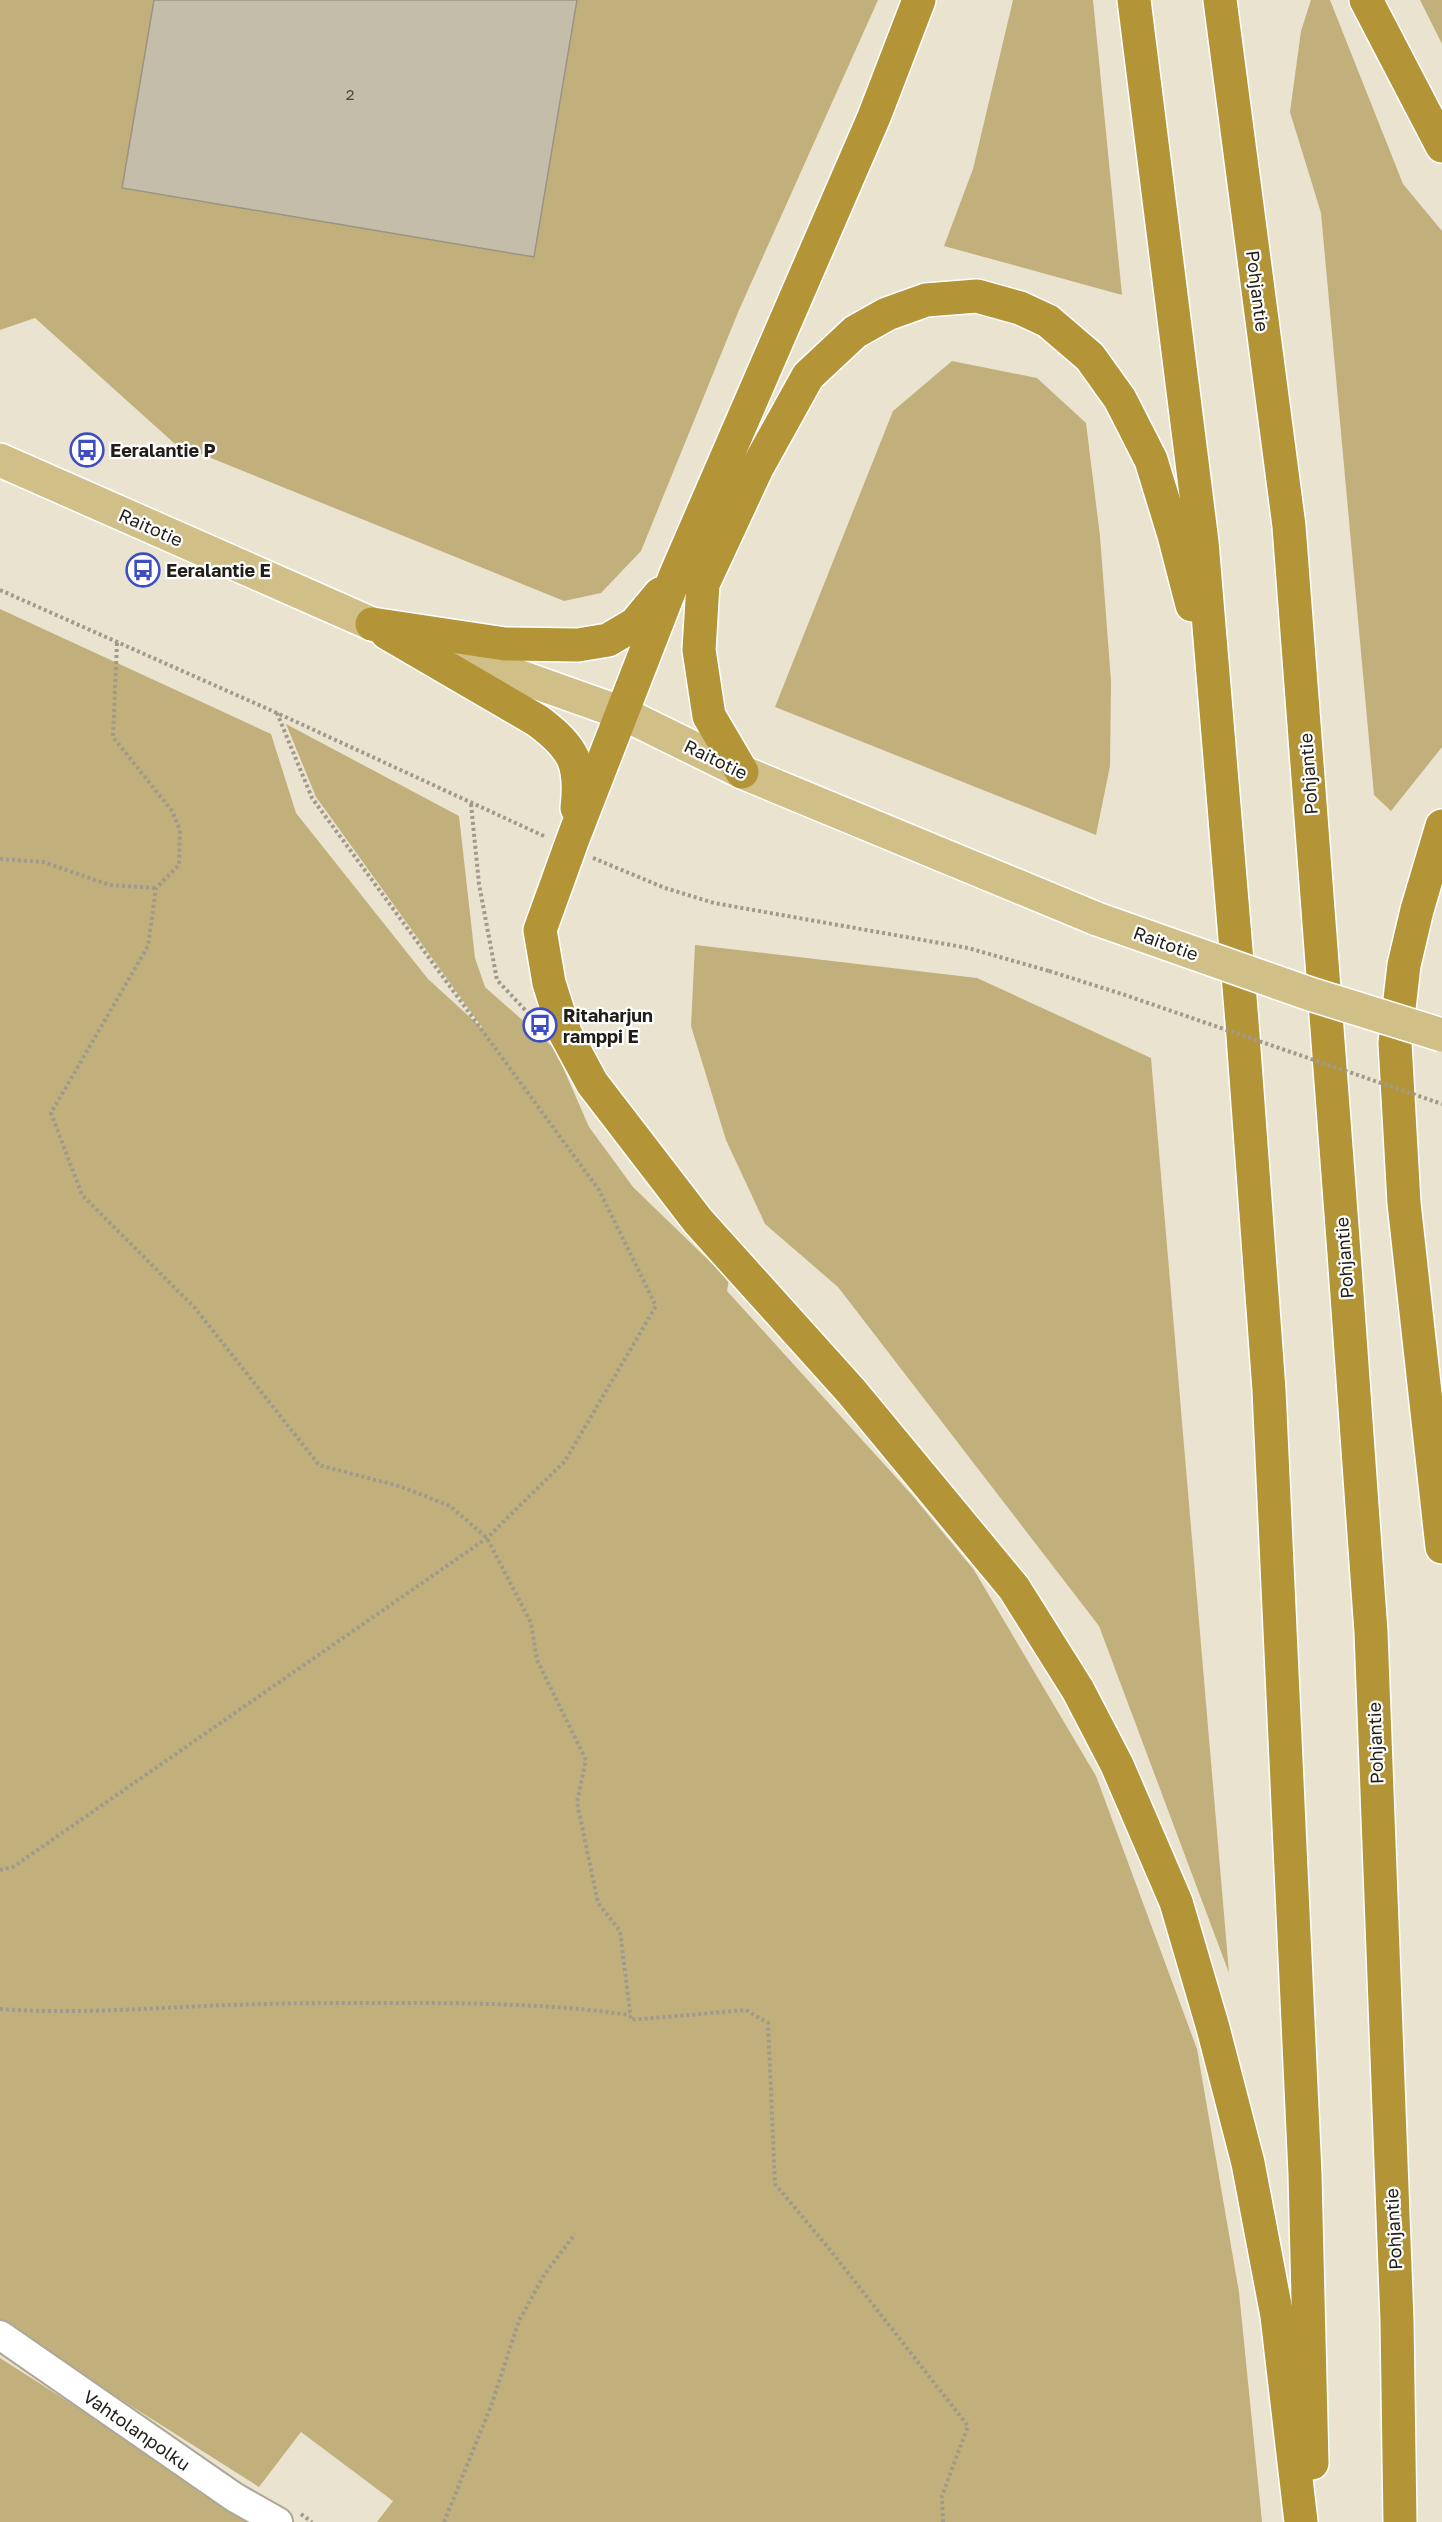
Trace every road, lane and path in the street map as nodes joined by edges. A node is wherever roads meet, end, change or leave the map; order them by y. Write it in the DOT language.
graph roads {
  1 [pos="919,0"];
  2 [pos="1134,0"];
  3 [pos="1220,0"];
  4 [pos="1366,0"];
  5 [pos="1442,146"];
  6 [pos="0,460"];
  7 [pos="676,574"];
  8 [pos="0,590"];
  9 [pos="372,624"];
  10 [pos="117,643"];
  11 [pos="1215,698"];
  12 [pos="277,713"];
  13 [pos="622,713"];
  14 [pos="742,772"];
  15 [pos="471,803"];
  16 [pos="1442,826"];
  17 [pos="573,845"];
  18 [pos="0,859"];
  19 [pos="156,888"];
  20 [pos="533,1018"];
  21 [pos="1442,1035"];
  22 [pos="1442,1104"];
  23 [pos="487,1538"];
  24 [pos="1442,1547"];
  25 [pos="0,1870"];
  26 [pos="0,2009"];
  27 [pos="630,2015"];
  28 [pos="575,2234"];
  29 [pos="0,2334"];
  30 [pos="278,2522"];
  31 [pos="444,2522"];
  32 [pos="943,2522"];
  33 [pos="1301,2522"];
  34 [pos="1313,2522"];
  35 [pos="1400,2522"];
  1 -- 7 [label="highway"];
  2 -- 11 [label="highway"];
  3 -- 35 [label="highway, Pohjantie"];
  4 -- 5 [label="highway"];
  6 -- 9 [label="main road, Raitotie"];
  7 -- 9 [label="highway"];
  7 -- 13 [label="highway"];
  8 -- 10 [label="path"];
  9 -- 13 [label="main road, Raitotie"];
  9 -- 17 [label="highway"];
  10 -- 12 [label="path"];
  10 -- 19 [label="path"];
  11 -- 14 [label="highway"];
  11 -- 34 [label="highway"];
  12 -- 15 [label="path"];
  12 -- 23 [label="path"];
  13 -- 14 [label="main road, Raitotie"];
  13 -- 17 [label="highway"];
  14 -- 21 [label="main road, Raitotie, bridge"];
  15 -- 17 [label="path"];
  15 -- 20 [label="path"];
  16 -- 24 [label="highway"];
  17 -- 22 [label="path, bridge"];
  17 -- 33 [label="highway"];
  18 -- 19 [label="path"];
  19 -- 23 [label="path"];
  23 -- 25 [label="path"];
  23 -- 27 [label="path"];
  26 -- 27 [label="path"];
  27 -- 32 [label="path"];
  28 -- 31 [label="path"];
  29 -- 30 [label="street, Vahtolanpolku"];
}
